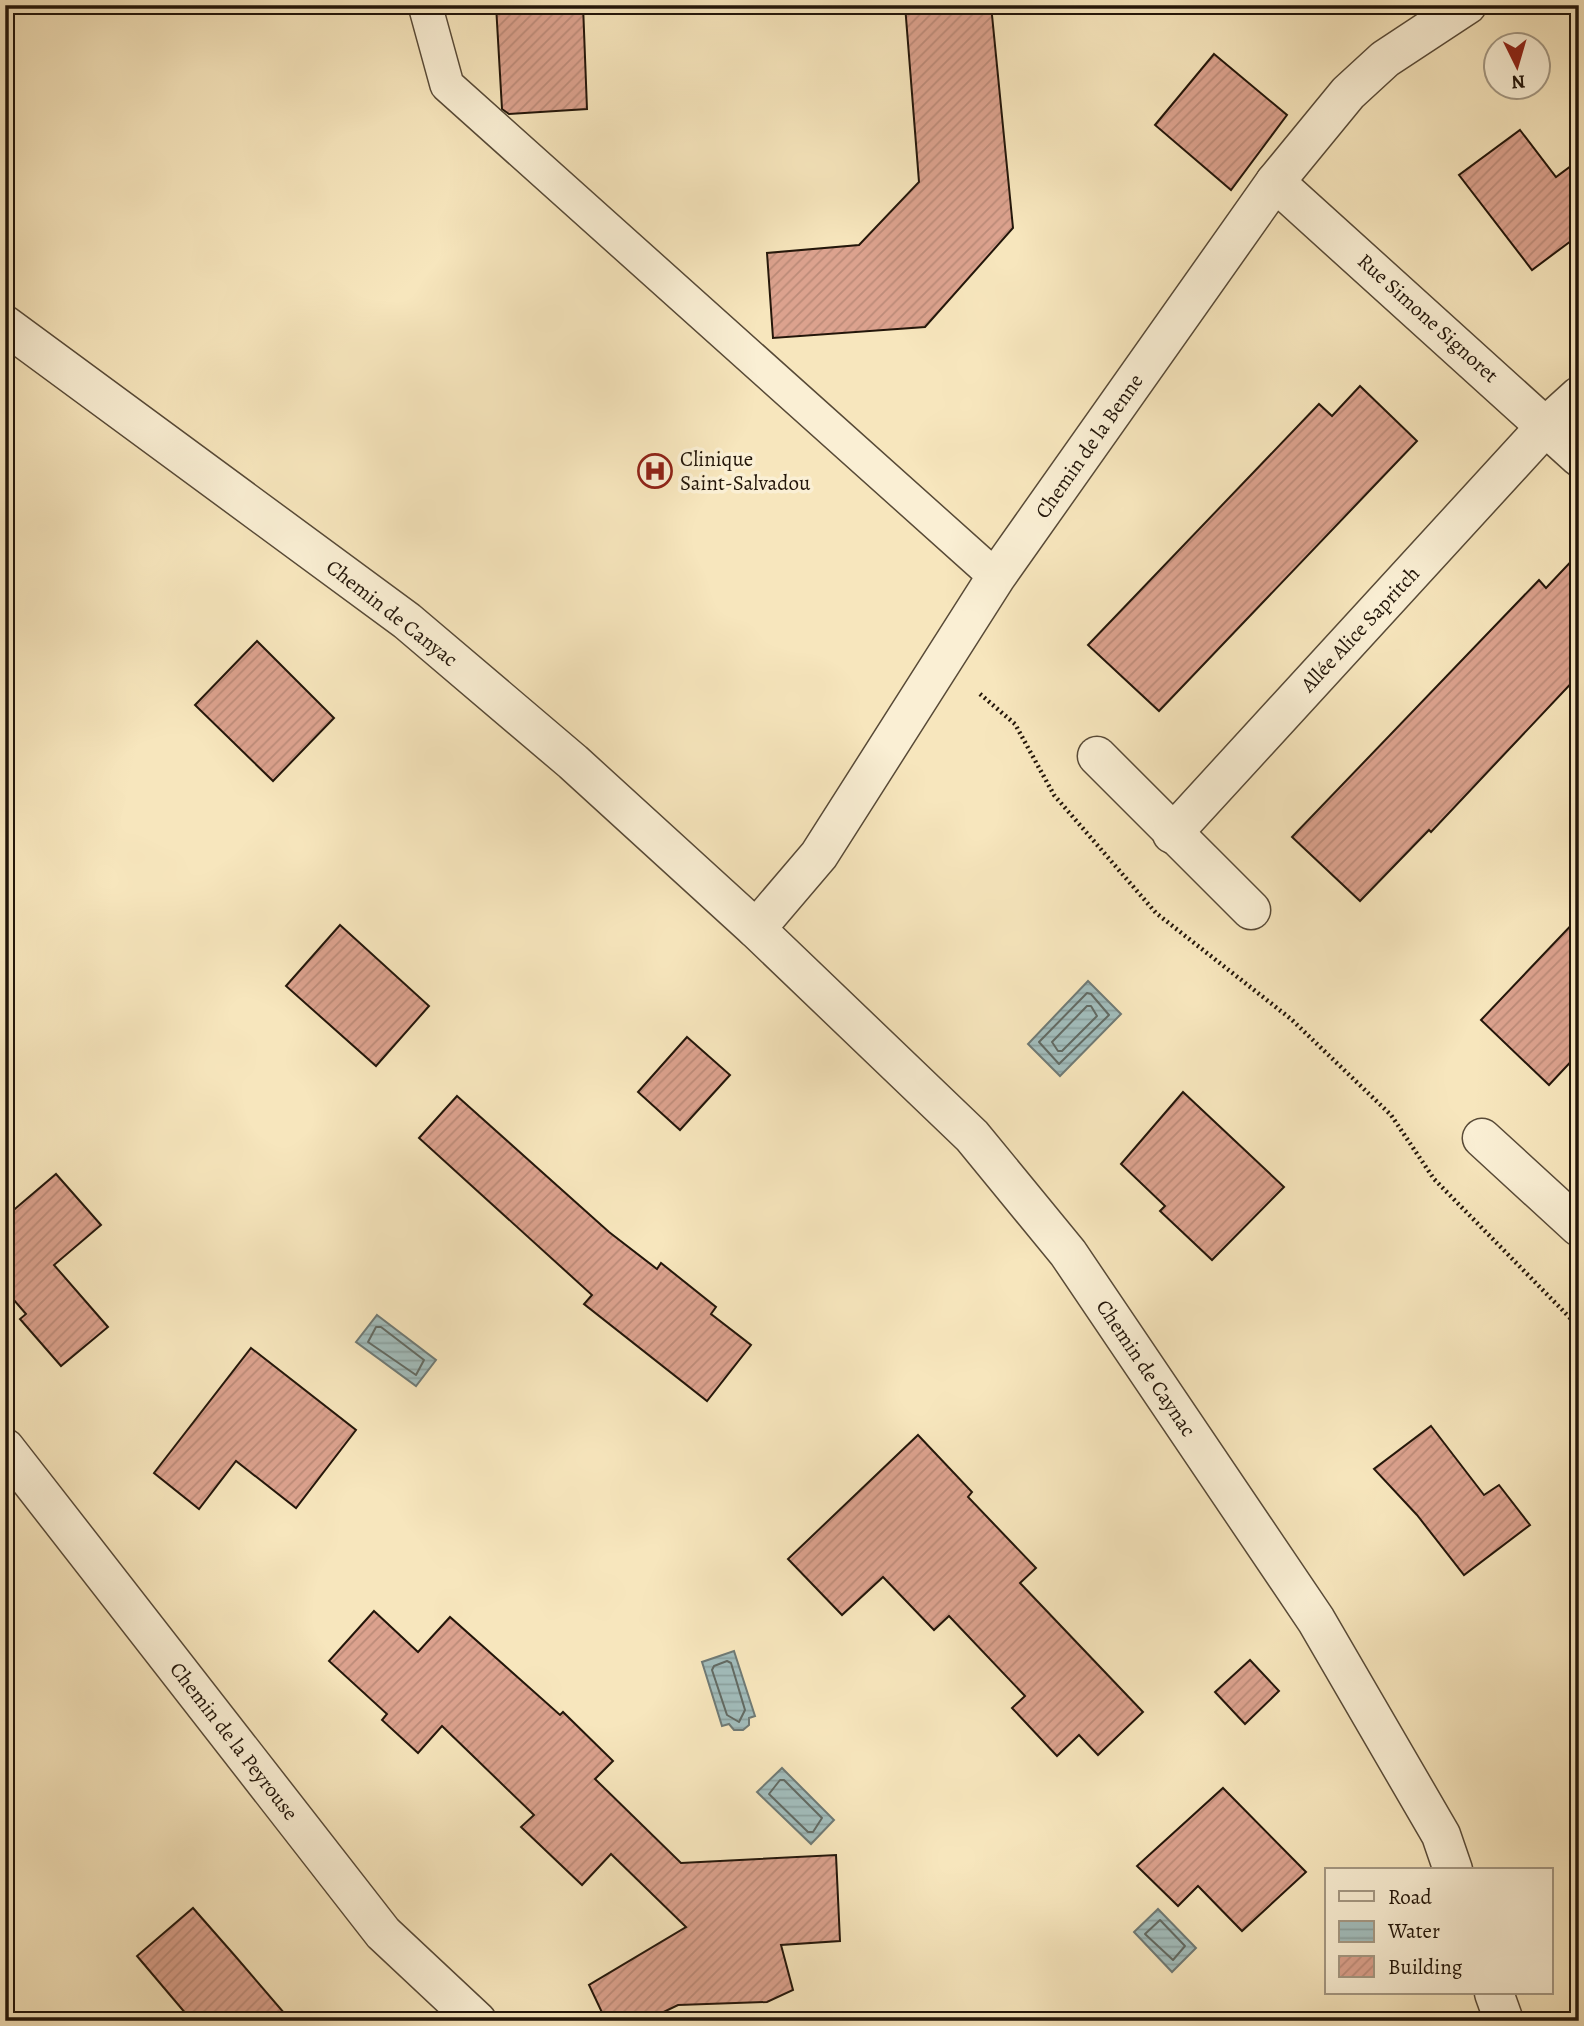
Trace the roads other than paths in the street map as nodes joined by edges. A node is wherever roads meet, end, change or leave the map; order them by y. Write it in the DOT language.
graph roads {
  1 [pos="425,5"];
  2 [pos="1467,5"];
  3 [pos="1275,182"];
  4 [pos="5,326"];
  5 [pos="1579,396"];
  6 [pos="1547,425"];
  7 [pos="1579,457"];
  8 [pos="996,577"];
  9 [pos="1097,756"];
  10 [pos="1172,834"];
  11 [pos="1251,910"];
  12 [pos="757,929"];
  13 [pos="1482,1138"];
  14 [pos="1572,1208"];
  15 [pos="5,1448"];
  16 [pos="1452,1868"];
  17 [pos="1494,1994"];
  18 [pos="477,2021"];
  19 [pos="1504,2021"];
  1 -- 8 [label="lane"];
  2 -- 3 [label="street, Chemin de la Benne"];
  3 -- 6 [label="street, Rue Simone Signoret"];
  3 -- 8 [label="street, Chemin de la Benne"];
  4 -- 12 [label="street, Chemin de Canyac"];
  5 -- 6 [label="street, Allée Alice Sapritch"];
  6 -- 7 [label="street, Rue Simone Signoret"];
  6 -- 10 [label="street, Allée Alice Sapritch"];
  8 -- 12 [label="street, Chemin de la Benne"];
  9 -- 10 [label="street"];
  10 -- 11 [label="street"];
  12 -- 16 [label="street, Chemin de Caynac"];
  13 -- 14 [label="street"];
  15 -- 18 [label="street, Chemin de la Peyrouse"];
  17 -- 19 [label="street"];
}
